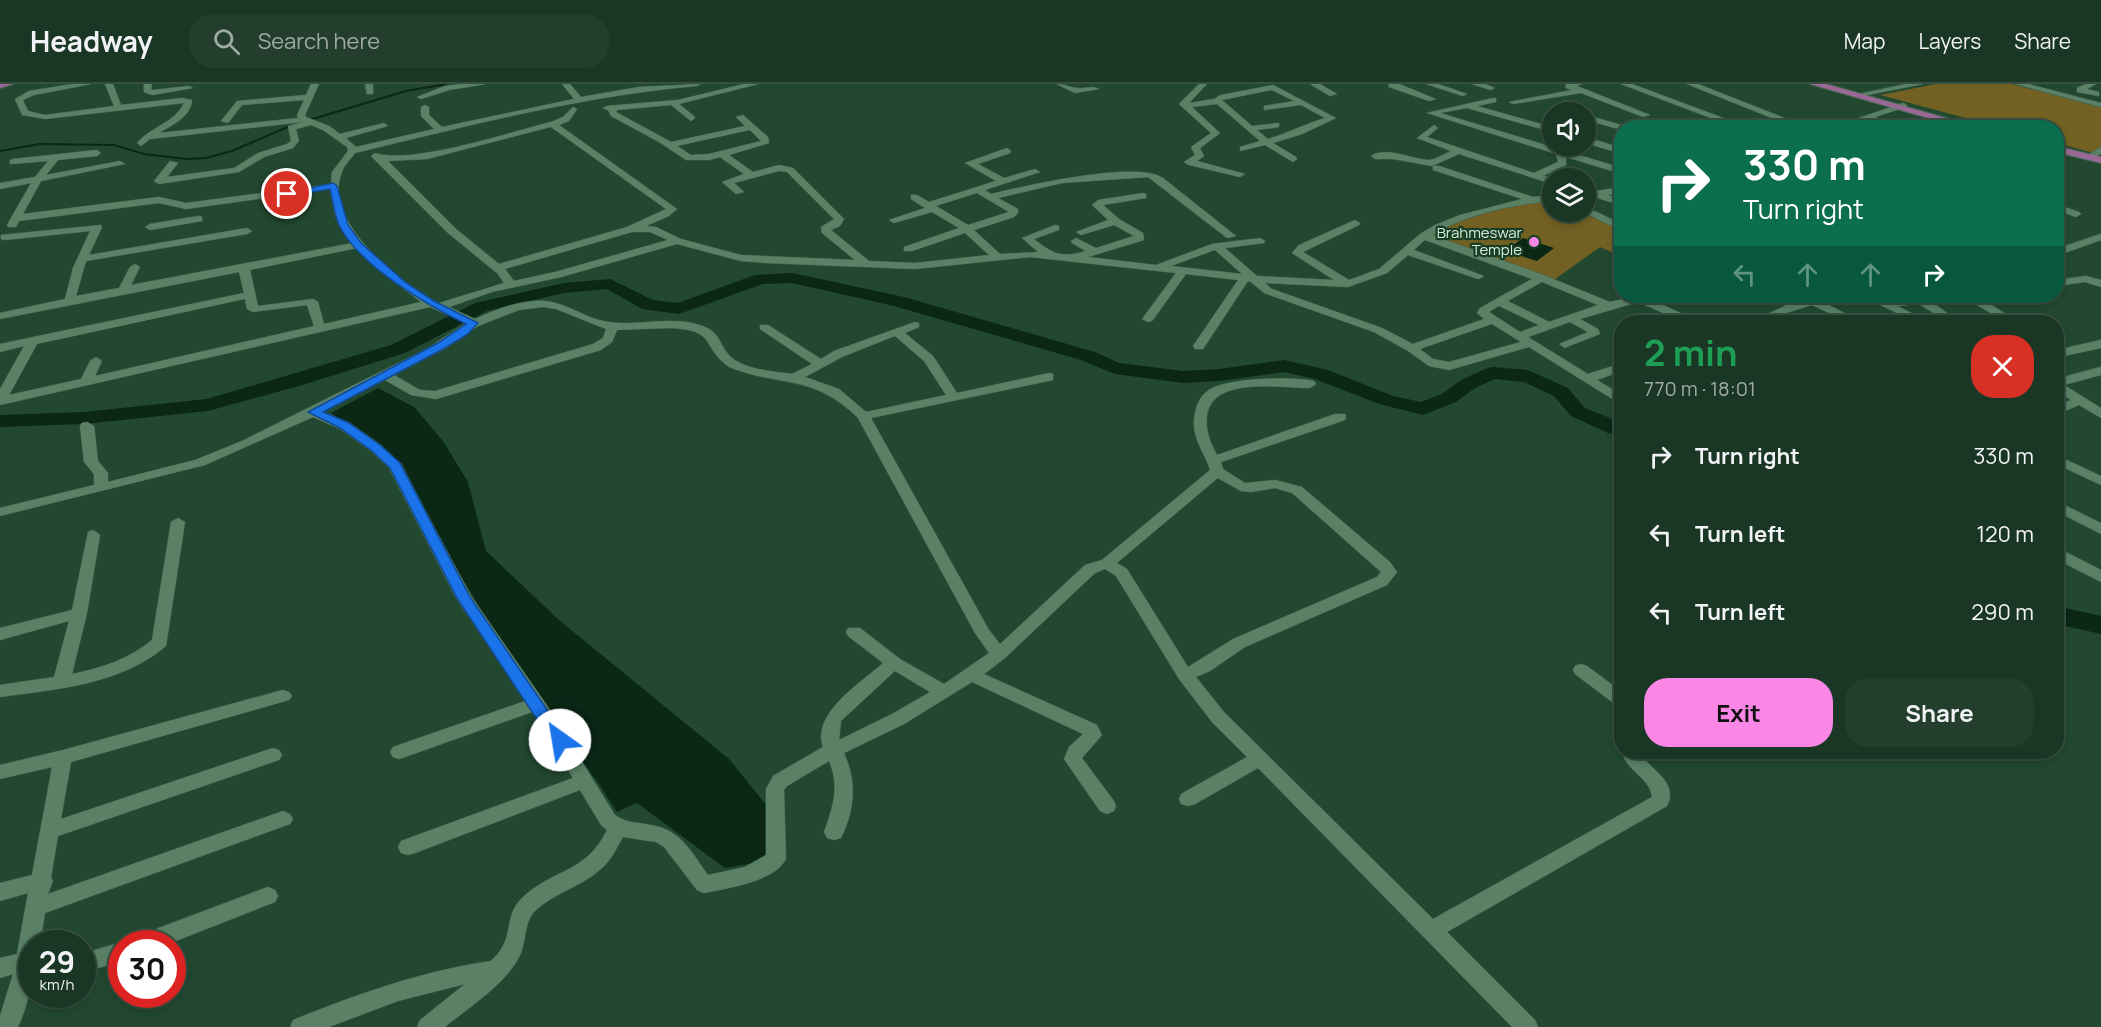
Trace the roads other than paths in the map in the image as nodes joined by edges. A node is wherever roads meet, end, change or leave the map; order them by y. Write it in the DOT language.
graph roads {
  1 [pos="8,84"];
  2 [pos="87,84"];
  3 [pos="109,84"];
  4 [pos="148,84"];
  5 [pos="315,84"];
  6 [pos="482,84"];
  7 [pos="566,84"];
  8 [pos="697,84"];
  9 [pos="709,84"];
  10 [pos="754,84"];
  11 [pos="1061,84"];
  12 [pos="1203,84"];
  13 [pos="1292,84"];
  14 [pos="1314,84"];
  15 [pos="1395,84"];
  16 [pos="1430,84"];
  17 [pos="1476,84"];
  18 [pos="1625,84"];
  19 [pos="1691,84"];
  20 [pos="1815,84"];
  21 [pos="1828,84"];
  22 [pos="1919,84"];
  23 [pos="2019,84"];
  24 [pos="2054,84"];
  25 [pos="2093,84"];
  26 [pos="0,85"];
  27 [pos="2101,86"];
  28 [pos="1581,87"];
  29 [pos="2069,87"];
  30 [pos="189,88"];
  31 [pos="1491,88"];
  32 [pos="177,89"];
  33 [pos="1095,89"];
  34 [pos="2041,89"];
  35 [pos="1280,90"];
  36 [pos="2080,90"];
  37 [pos="720,91"];
  38 [pos="1333,94"];
  39 [pos="1463,94"];
  40 [pos="1863,94"];
  41 [pos="2101,95"];
  42 [pos="309,97"];
  43 [pos="421,97"];
  44 [pos="592,98"];
  45 [pos="1432,99"];
  46 [pos="579,100"];
  47 [pos="1493,100"];
  48 [pos="1219,101"];
  49 [pos="172,102"];
  50 [pos="672,102"];
  51 [pos="1303,102"];
  52 [pos="1513,102"];
  53 [pos="1466,105"];
  54 [pos="2101,105"];
  55 [pos="1184,106"];
  56 [pos="1900,106"];
  57 [pos="118,107"];
  58 [pos="425,107"];
  59 [pos="1267,108"];
  60 [pos="573,109"];
  61 [pos="613,109"];
  62 [pos="1646,115"];
  63 [pos="740,117"];
  64 [pos="1868,117"];
  65 [pos="691,118"];
  66 [pos="1722,119"];
  67 [pos="1596,120"];
  68 [pos="1785,120"];
  69 [pos="1859,120"];
  70 [pos="1876,120"];
  71 [pos="1948,120"];
  72 [pos="1956,120"];
  73 [pos="225,121"];
  74 [pos="308,121"];
  75 [pos="464,124"];
  76 [pos="550,124"];
  77 [pos="1276,125"];
  78 [pos="384,126"];
  79 [pos="1614,126"];
  80 [pos="752,127"];
  81 [pos="1542,127"];
  82 [pos="1434,128"];
  83 [pos="1249,129"];
  84 [pos="441,130"];
  85 [pos="339,137"];
  86 [pos="487,140"];
  87 [pos="1542,141"];
  88 [pos="1267,143"];
  89 [pos="1596,143"];
  90 [pos="1536,145"];
  91 [pos="671,146"];
  92 [pos="1542,147"];
  93 [pos="1243,149"];
  94 [pos="1614,149"];
  95 [pos="2064,149"];
  96 [pos="1460,150"];
  97 [pos="352,151"];
  98 [pos="1007,151"];
  99 [pos="97,153"];
  100 [pos="722,154"];
  101 [pos="1375,156"];
  102 [pos="1561,156"];
  103 [pos="1573,156"];
  104 [pos="2099,156"];
  105 [pos="56,157"];
  106 [pos="381,159"];
  107 [pos="1293,159"];
  108 [pos="13,162"];
  109 [pos="173,163"];
  110 [pos="120,164"];
  111 [pos="1436,168"];
  112 [pos="1479,168"];
  113 [pos="1614,169"];
  114 [pos="1035,172"];
  115 [pos="1240,174"];
  116 [pos="751,175"];
  117 [pos="1461,176"];
  118 [pos="1534,176"];
  119 [pos="1542,178"];
  120 [pos="37,180"];
  121 [pos="1002,181"];
  122 [pos="0,186"];
  123 [pos="333,186"];
  124 [pos="978,190"];
  125 [pos="739,192"];
  126 [pos="1614,192"];
  127 [pos="1596,195"];
  128 [pos="989,196"];
  129 [pos="1143,196"];
  130 [pos="1600,196"];
  131 [pos="914,197"];
  132 [pos="1596,198"];
  133 [pos="1542,199"];
  134 [pos="1531,200"];
  135 [pos="1614,200"];
  136 [pos="201,205"];
  137 [pos="931,207"];
  138 [pos="2064,210"];
  139 [pos="71,212"];
  140 [pos="2076,214"];
  141 [pos="1596,215"];
  142 [pos="16,218"];
  143 [pos="199,219"];
  144 [pos="894,220"];
  145 [pos="1115,221"];
  146 [pos="1354,223"];
  147 [pos="1614,224"];
  148 [pos="150,227"];
  149 [pos="1055,228"];
  150 [pos="631,229"];
  151 [pos="967,229"];
  152 [pos="53,231"];
  153 [pos="247,231"];
  154 [pos="1231,236"];
  155 [pos="1424,236"];
  156 [pos="2101,237"];
  157 [pos="196,240"];
  158 [pos="2,241"];
  159 [pos="677,241"];
  160 [pos="1260,241"];
  161 [pos="2083,244"];
  162 [pos="358,245"];
  163 [pos="1216,246"];
  164 [pos="908,249"];
  165 [pos="2064,250"];
  166 [pos="2101,250"];
  167 [pos="1408,251"];
  168 [pos="1095,252"];
  169 [pos="1048,255"];
  170 [pos="996,256"];
  171 [pos="82,259"];
  172 [pos="1074,259"];
  173 [pos="867,265"];
  174 [pos="135,267"];
  175 [pos="244,268"];
  176 [pos="496,268"];
  177 [pos="1158,268"];
  178 [pos="1183,271"];
  179 [pos="1479,276"];
  180 [pos="1251,278"];
  181 [pos="1542,279"];
  182 [pos="2064,283"];
  183 [pos="511,284"];
  184 [pos="1348,284"];
  185 [pos="2101,284"];
  186 [pos="124,289"];
  187 [pos="249,295"];
  188 [pos="70,299"];
  189 [pos="1497,301"];
  190 [pos="1620,303"];
  191 [pos="1649,303"];
  192 [pos="1787,303"];
  193 [pos="1807,303"];
  194 [pos="1817,303"];
  195 [pos="1893,303"];
  196 [pos="1926,303"];
  197 [pos="1981,303"];
  198 [pos="1609,306"];
  199 [pos="439,307"];
  200 [pos="1795,307"];
  201 [pos="1676,315"];
  202 [pos="1775,315"];
  203 [pos="1842,315"];
  204 [pos="1908,315"];
  205 [pos="1944,315"];
  206 [pos="2001,315"];
  207 [pos="0,316"];
  208 [pos="1148,319"];
  209 [pos="1572,319"];
  210 [pos="1491,320"];
  211 [pos="472,322"];
  212 [pos="915,325"];
  213 [pos="613,326"];
  214 [pos="1549,326"];
  215 [pos="764,327"];
  216 [pos="320,328"];
  217 [pos="897,332"];
  218 [pos="1520,336"];
  219 [pos="33,341"];
  220 [pos="1530,343"];
  221 [pos="1565,344"];
  222 [pos="2101,344"];
  223 [pos="1199,346"];
  224 [pos="0,348"];
  225 [pos="1412,348"];
  226 [pos="2064,351"];
  227 [pos="96,361"];
  228 [pos="819,363"];
  229 [pos="1614,370"];
  230 [pos="2101,371"];
  231 [pos="380,377"];
  232 [pos="796,377"];
  233 [pos="1049,377"];
  234 [pos="1587,379"];
  235 [pos="87,380"];
  236 [pos="2064,382"];
  237 [pos="1310,384"];
  238 [pos="2064,389"];
  239 [pos="1614,396"];
  240 [pos="953,397"];
  241 [pos="2081,400"];
  242 [pos="0,401"];
  243 [pos="2064,407"];
  244 [pos="317,410"];
  245 [pos="2101,414"];
  246 [pos="863,416"];
  247 [pos="1340,417"];
  248 [pos="87,426"];
  249 [pos="2064,464"];
  250 [pos="1216,466"];
  251 [pos="2101,482"];
  252 [pos="101,488"];
  253 [pos="2064,509"];
  254 [pos="0,512"];
  255 [pos="178,522"];
  256 [pos="2101,529"];
  257 [pos="93,535"];
  258 [pos="2064,556"];
  259 [pos="1107,563"];
  260 [pos="2101,577"];
  261 [pos="79,613"];
  262 [pos="854,632"];
  263 [pos="0,634"];
  264 [pos="999,654"];
  265 [pos="894,663"];
  266 [pos="1581,670"];
  267 [pos="972,675"];
  268 [pos="1185,675"];
  269 [pos="62,680"];
  270 [pos="0,691"];
  271 [pos="943,692"];
  272 [pos="1614,695"];
  273 [pos="284,696"];
  274 [pos="535,704"];
  275 [pos="835,749"];
  276 [pos="399,752"];
  277 [pos="273,754"];
  278 [pos="63,757"];
  279 [pos="1258,759"];
  280 [pos="1634,759"];
  281 [pos="0,772"];
  282 [pos="584,781"];
  283 [pos="1188,799"];
  284 [pos="1107,806"];
  285 [pos="283,819"];
  286 [pos="617,828"];
  287 [pos="49,831"];
  288 [pos="834,832"];
  289 [pos="408,847"];
  290 [pos="43,881"];
  291 [pos="0,892"];
  292 [pos="268,896"];
  293 [pos="37,907"];
  294 [pos="32,930"];
  295 [pos="179,930"];
  296 [pos="1430,932"];
  297 [pos="18,963"];
  298 [pos="0,968"];
  299 [pos="495,970"];
  300 [pos="18,1003"];
  301 [pos="5,1027"];
  302 [pos="301,1027"];
  303 [pos="428,1027"];
  304 [pos="1527,1027"];
  1 -- 26 [label="main road"];
  2 -- 57 [label="street"];
  3 -- 57 [label="street"];
  4 -- 32 [label="street"];
  5 -- 42 [label="street"];
  6 -- 43 [label="street"];
  7 -- 46 [label="street"];
  8 -- 44 [label="street"];
  9 -- 37 [label="street"];
  10 -- 37 [label="street"];
  11 -- 33 [label="street"];
  12 -- 55 [label="street"];
  13 -- 35 [label="street"];
  14 -- 38 [label="street"];
  15 -- 45 [label="street"];
  16 -- 39 [label="street"];
  17 -- 31 [label="street"];
  18 -- 66 [label="street"];
  19 -- 68 [label="street"];
  20 -- 56 [label="main road"];
  21 -- 40 [label="main road"];
  22 -- 40 [label="street"];
  23 -- 34 [label="street"];
  24 -- 34 [label="street"];
  25 -- 27 [label="street"];
  25 -- 36 [label="street"];
  28 -- 52 [label="street"];
  28 -- 62 [label="street"];
  29 -- 36 [label="street"];
  30 -- 32 [label="street"];
  32 -- 49 [label="street"];
  34 -- 54 [label="street"];
  35 -- 48 [label="street"];
  35 -- 51 [label="street"];
  36 -- 41 [label="street"];
  37 -- 50 [label="street"];
  40 -- 56 [label="main road"];
  42 -- 73 [label="street"];
  42 -- 74 [label="street"];
  44 -- 46 [label="street"];
  44 -- 61 [label="street"];
  46 -- 75 [label="street"];
  47 -- 53 [label="street"];
  48 -- 55 [label="street"];
  48 -- 83 [label="street"];
  49 -- 57 [label="street"];
  49 -- 74 [label="street"];
  50 -- 61 [label="street"];
  50 -- 65 [label="street"];
  51 -- 59 [label="street"];
  51 -- 88 [label="street"];
  53 -- 81 [label="street"];
  53 -- 90 [label="street"];
  55 -- 115 [label="street"];
  56 -- 64 [label="street"];
  56 -- 71 [label="main road"];
  56 -- 72 [label="main road"];
  58 -- 84 [label="street"];
  60 -- 76 [label="street"];
  61 -- 91 [label="street"];
  63 -- 80 [label="street"];
  64 -- 69 [label="street"];
  64 -- 70 [label="street"];
  67 -- 79 [label="street"];
  74 -- 85 [label="street"];
  74 -- 109 [label="street"];
  75 -- 84 [label="street"];
  75 -- 86 [label="street"];
  76 -- 86 [label="street"];
  76 -- 150 [label="street"];
  77 -- 83 [label="street"];
  78 -- 85 [label="street"];
  80 -- 91 [label="street"];
  80 -- 100 [label="street"];
  82 -- 96 [label="street"];
  83 -- 88 [label="street"];
  84 -- 97 [label="street"];
  85 -- 97 [label="street"];
  86 -- 106 [label="street"];
  87 -- 90 [label="street"];
  88 -- 93 [label="street"];
  88 -- 107 [label="street"];
  89 -- 94 [label="street"];
  90 -- 92 [label="street"];
  91 -- 100 [label="street"];
  95 -- 104 [label="main road"];
  96 -- 101 [label="street"];
  96 -- 118 [label="street"];
  97 -- 106 [label="street"];
  97 -- 123 [label="street"];
  98 -- 121 [label="street"];
  99 -- 105 [label="street"];
  100 -- 116 [label="street"];
  102 -- 118 [label="street"];
  103 -- 113 [label="street"];
  105 -- 108 [label="street"];
  105 -- 120 [label="street"];
  106 -- 176 [label="street"];
  110 -- 120 [label="street"];
  111 -- 117 [label="street"];
  112 -- 117 [label="street"];
  114 -- 121 [label="street"];
  116 -- 125 [label="street"];
  116 -- 173 [label="street"];
  117 -- 134 [label="street"];
  118 -- 119 [label="street"];
  120 -- 122 [label="street"];
  120 -- 142 [label="street"];
  121 -- 124 [label="street"];
  123 -- 136 [label="street"];
  123 -- 162 [label="street"];
  124 -- 128 [label="street"];
  124 -- 137 [label="street"];
  126 -- 130 [label="street"];
  127 -- 130 [label="street"];
  128 -- 151 [label="street"];
  128 -- 154 [label="street"];
  129 -- 145 [label="street"];
  130 -- 132 [label="street"];
  130 -- 135 [label="street"];
  131 -- 137 [label="street"];
  133 -- 134 [label="street"];
  134 -- 155 [label="street"];
  136 -- 139 [label="street"];
  136 -- 143 [label="street"];
  137 -- 144 [label="street"];
  137 -- 151 [label="street"];
  138 -- 140 [label="street"];
  139 -- 142 [label="street"];
  139 -- 152 [label="street"];
  141 -- 147 [label="street"];
  142 -- 158 [label="street"];
  143 -- 148 [label="street"];
  143 -- 157 [label="street"];
  145 -- 168 [label="street"];
  145 -- 168 [label="street"];
  146 -- 184 [label="street"];
  149 -- 169 [label="street"];
  150 -- 159 [label="street"];
  150 -- 176 [label="street"];
  151 -- 164 [label="street"];
  151 -- 170 [label="street"];
  152 -- 158 [label="street"];
  152 -- 171 [label="street"];
  153 -- 157 [label="street"];
  155 -- 167 [label="street"];
  155 -- 181 [label="street"];
  156 -- 161 [label="street"];
  157 -- 171 [label="street"];
  159 -- 173 [label="street"];
  159 -- 183 [label="street"];
  160 -- 163 [label="street"];
  161 -- 165 [label="street"];
  161 -- 166 [label="street"];
  162 -- 175 [label="street"];
  162 -- 199 [label="street"];
  163 -- 177 [label="street"];
  163 -- 180 [label="street"];
  167 -- 179 [label="street"];
  167 -- 184 [label="street"];
  168 -- 172 [label="street"];
  169 -- 170 [label="street"];
  169 -- 172 [label="street"];
  170 -- 173 [label="street"];
  171 -- 188 [label="street"];
  172 -- 177 [label="street"];
  174 -- 186 [label="street"];
  175 -- 186 [label="street"];
  175 -- 187 [label="street"];
  176 -- 183 [label="street"];
  177 -- 178 [label="street"];
  178 -- 180 [label="street"];
  178 -- 208 [label="street"];
  180 -- 184 [label="street"];
  180 -- 223 [label="street"];
  180 -- 225 [label="street"];
  181 -- 189 [label="street"];
  181 -- 198 [label="street"];
  182 -- 185 [label="street"];
  183 -- 199 [label="street"];
  186 -- 188 [label="street"];
  187 -- 216 [label="street"];
  187 -- 219 [label="street"];
  188 -- 207 [label="street"];
  189 -- 210 [label="street"];
  189 -- 214 [label="street"];
  190 -- 198 [label="street"];
  191 -- 201 [label="street"];
  192 -- 200 [label="street"];
  193 -- 200 [label="street"];
  194 -- 203 [label="street"];
  195 -- 204 [label="street"];
  196 -- 205 [label="street"];
  197 -- 206 [label="street"];
  198 -- 209 [label="street"];
  199 -- 211 [label="street"];
  199 -- 216 [label="street"];
  200 -- 202 [label="street"];
  209 -- 214 [label="street"];
  209 -- 221 [label="street"];
  210 -- 218 [label="street"];
  210 -- 225 [label="street"];
  211 -- 213 [label="street"];
  211 -- 231 [label="street"];
  212 -- 217 [label="street"];
  213 -- 231 [label="street"];
  213 -- 232 [label="street"];
  214 -- 218 [label="street"];
  215 -- 228 [label="street"];
  216 -- 235 [label="street"];
  217 -- 228 [label="street"];
  217 -- 240 [label="street"];
  218 -- 220 [label="street"];
  219 -- 224 [label="street"];
  219 -- 242 [label="street"];
  220 -- 225 [label="street"];
  220 -- 234 [label="street"];
  222 -- 226 [label="street"];
  227 -- 235 [label="street"];
  228 -- 232 [label="street"];
  229 -- 234 [label="street"];
  230 -- 236 [label="street"];
  231 -- 244 [label="street"];
  232 -- 246 [label="street"];
  233 -- 240 [label="street"];
  234 -- 239 [label="street"];
  235 -- 242 [label="street"];
  237 -- 250 [label="street"];
  238 -- 241 [label="street"];
  240 -- 246 [label="street"];
  241 -- 243 [label="street"];
  241 -- 245 [label="street"];
  244 -- 252 [label="street"];
  244 -- 274 [label="street"];
  246 -- 264 [label="street"];
  247 -- 250 [label="street"];
  248 -- 252 [label="street"];
  249 -- 251 [label="street"];
  250 -- 259 [label="street"];
  250 -- 268 [label="street"];
  252 -- 254 [label="street"];
  253 -- 256 [label="street"];
  255 -- 269 [label="street"];
  257 -- 261 [label="street"];
  258 -- 260 [label="street"];
  259 -- 264 [label="street"];
  259 -- 268 [label="street"];
  261 -- 263 [label="street"];
  261 -- 269 [label="street"];
  262 -- 265 [label="street"];
  264 -- 267 [label="street"];
  265 -- 271 [label="street"];
  265 -- 275 [label="street"];
  266 -- 272 [label="street"];
  267 -- 271 [label="street"];
  267 -- 284 [label="street"];
  268 -- 279 [label="street"];
  269 -- 270 [label="street"];
  271 -- 275 [label="street"];
  273 -- 278 [label="street"];
  274 -- 276 [label="street"];
  274 -- 282 [label="street"];
  275 -- 286 [label="street"];
  275 -- 288 [label="street"];
  277 -- 287 [label="street"];
  278 -- 281 [label="street"];
  278 -- 287 [label="street"];
  279 -- 283 [label="street"];
  279 -- 296 [label="street"];
  280 -- 296 [label="street"];
  282 -- 286 [label="street"];
  282 -- 289 [label="street"];
  285 -- 293 [label="street"];
  286 -- 299 [label="street"];
  287 -- 290 [label="street"];
  290 -- 291 [label="street"];
  290 -- 293 [label="street"];
  292 -- 295 [label="street"];
  293 -- 294 [label="street"];
  296 -- 304 [label="street"];
  297 -- 298 [label="street"];
  299 -- 302 [label="street"];
  299 -- 303 [label="street"];
  300 -- 301 [label="street"];
}
